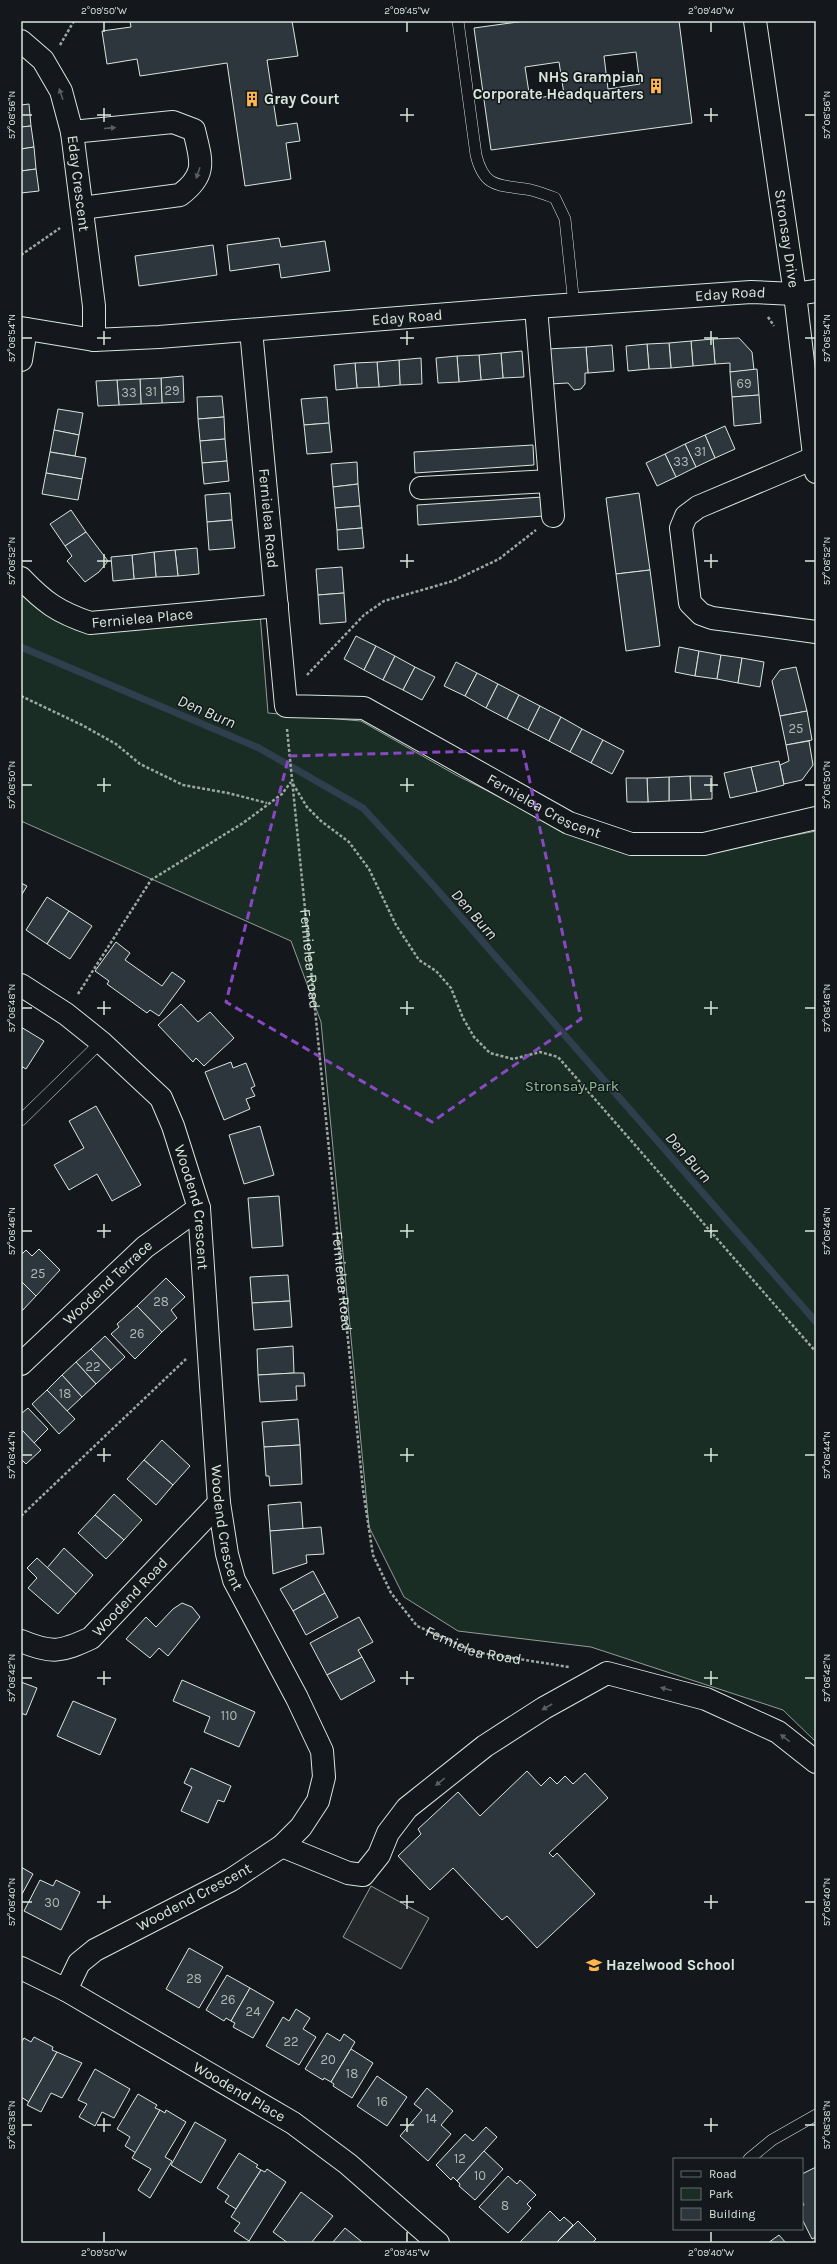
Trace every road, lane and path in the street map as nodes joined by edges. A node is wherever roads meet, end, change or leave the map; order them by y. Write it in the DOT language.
graph roads {
  1 [pos="458,21"];
  2 [pos="755,21"];
  3 [pos="21,42"];
  4 [pos="72,132"];
  5 [pos="82,214"];
  6 [pos="21,255"];
  7 [pos="806,292"];
  8 [pos="574,305"];
  9 [pos="536,307"];
  10 [pos="24,329"];
  11 [pos="251,330"];
  12 [pos="94,340"];
  13 [pos="21,360"];
  14 [pos="815,465"];
  15 [pos="550,480"];
  16 [pos="422,488"];
  17 [pos="554,516"];
  18 [pos="21,578"];
  19 [pos="277,606"];
  20 [pos="816,632"];
  21 [pos="21,696"];
  22 [pos="286,711"];
  23 [pos="292,782"];
  24 [pos="268,803"];
  25 [pos="816,818"];
  26 [pos="21,985"];
  27 [pos="66,1014"];
  28 [pos="101,1042"];
  29 [pos="21,1120"];
  30 [pos="199,1208"];
  31 [pos="209,1337"];
  32 [pos="816,1352"];
  33 [pos="21,1364"];
  34 [pos="219,1502"];
  35 [pos="21,1516"];
  36 [pos="21,1641"];
  37 [pos="573,1668"];
  38 [pos="816,1762"];
  39 [pos="282,1846"];
  40 [pos="21,1968"];
  41 [pos="66,1990"];
  42 [pos="816,2115"];
  43 [pos="750,2158"];
  44 [pos="438,2243"];
  1 -- 8 [label="lane"];
  2 -- 7 [label="street, Stronsay Drive"];
  4 -- 3 [label="street, Eday Crescent, one-way"];
  4 -- 5 [label="street, Eday Crescent"];
  4 -- 5 [label="street, one-way"];
  5 -- 6 [label="path"];
  5 -- 12 [label="street, Eday Crescent"];
  7 -- 8 [label="street, Eday Road"];
  7 -- 14 [label="street, Stronsay Drive"];
  8 -- 9 [label="street, Eday Road"];
  9 -- 11 [label="street, Eday Road"];
  9 -- 15 [label="street"];
  10 -- 12 [label="street, Eday Road"];
  10 -- 13 [label="street"];
  11 -- 12 [label="street, Eday Road"];
  11 -- 19 [label="street, Fernielea Road"];
  14 -- 20 [label="street, Stronsay Drive"];
  15 -- 16 [label="street"];
  15 -- 17 [label="street"];
  17 -- 22 [label="path"];
  18 -- 19 [label="street, Fernielea Place"];
  19 -- 22 [label="street, Fernielea Road"];
  21 -- 24 [label="path"];
  22 -- 23 [label="path, Fernielea Road"];
  22 -- 25 [label="street, Fernielea Crescent"];
  23 -- 24 [label="path"];
  23 -- 32 [label="path"];
  23 -- 37 [label="path, Fernielea Road"];
  24 -- 27 [label="path"];
  26 -- 27 [label="street, Woodend Crescent"];
  27 -- 28 [label="street, Woodend Crescent"];
  28 -- 29 [label="lane"];
  28 -- 30 [label="street, Woodend Crescent"];
  30 -- 31 [label="street, Woodend Crescent"];
  30 -- 33 [label="street, Woodend Terrace"];
  31 -- 34 [label="street, Woodend Crescent"];
  31 -- 35 [label="path"];
  34 -- 36 [label="street, Woodend Road"];
  34 -- 39 [label="street, Woodend Crescent"];
  38 -- 39 [label="street, one-way"];
  39 -- 41 [label="street, Woodend Crescent"];
  40 -- 41 [label="street, Woodend Place"];
  41 -- 44 [label="street, Woodend Place"];
  42 -- 43 [label="lane"];
}
